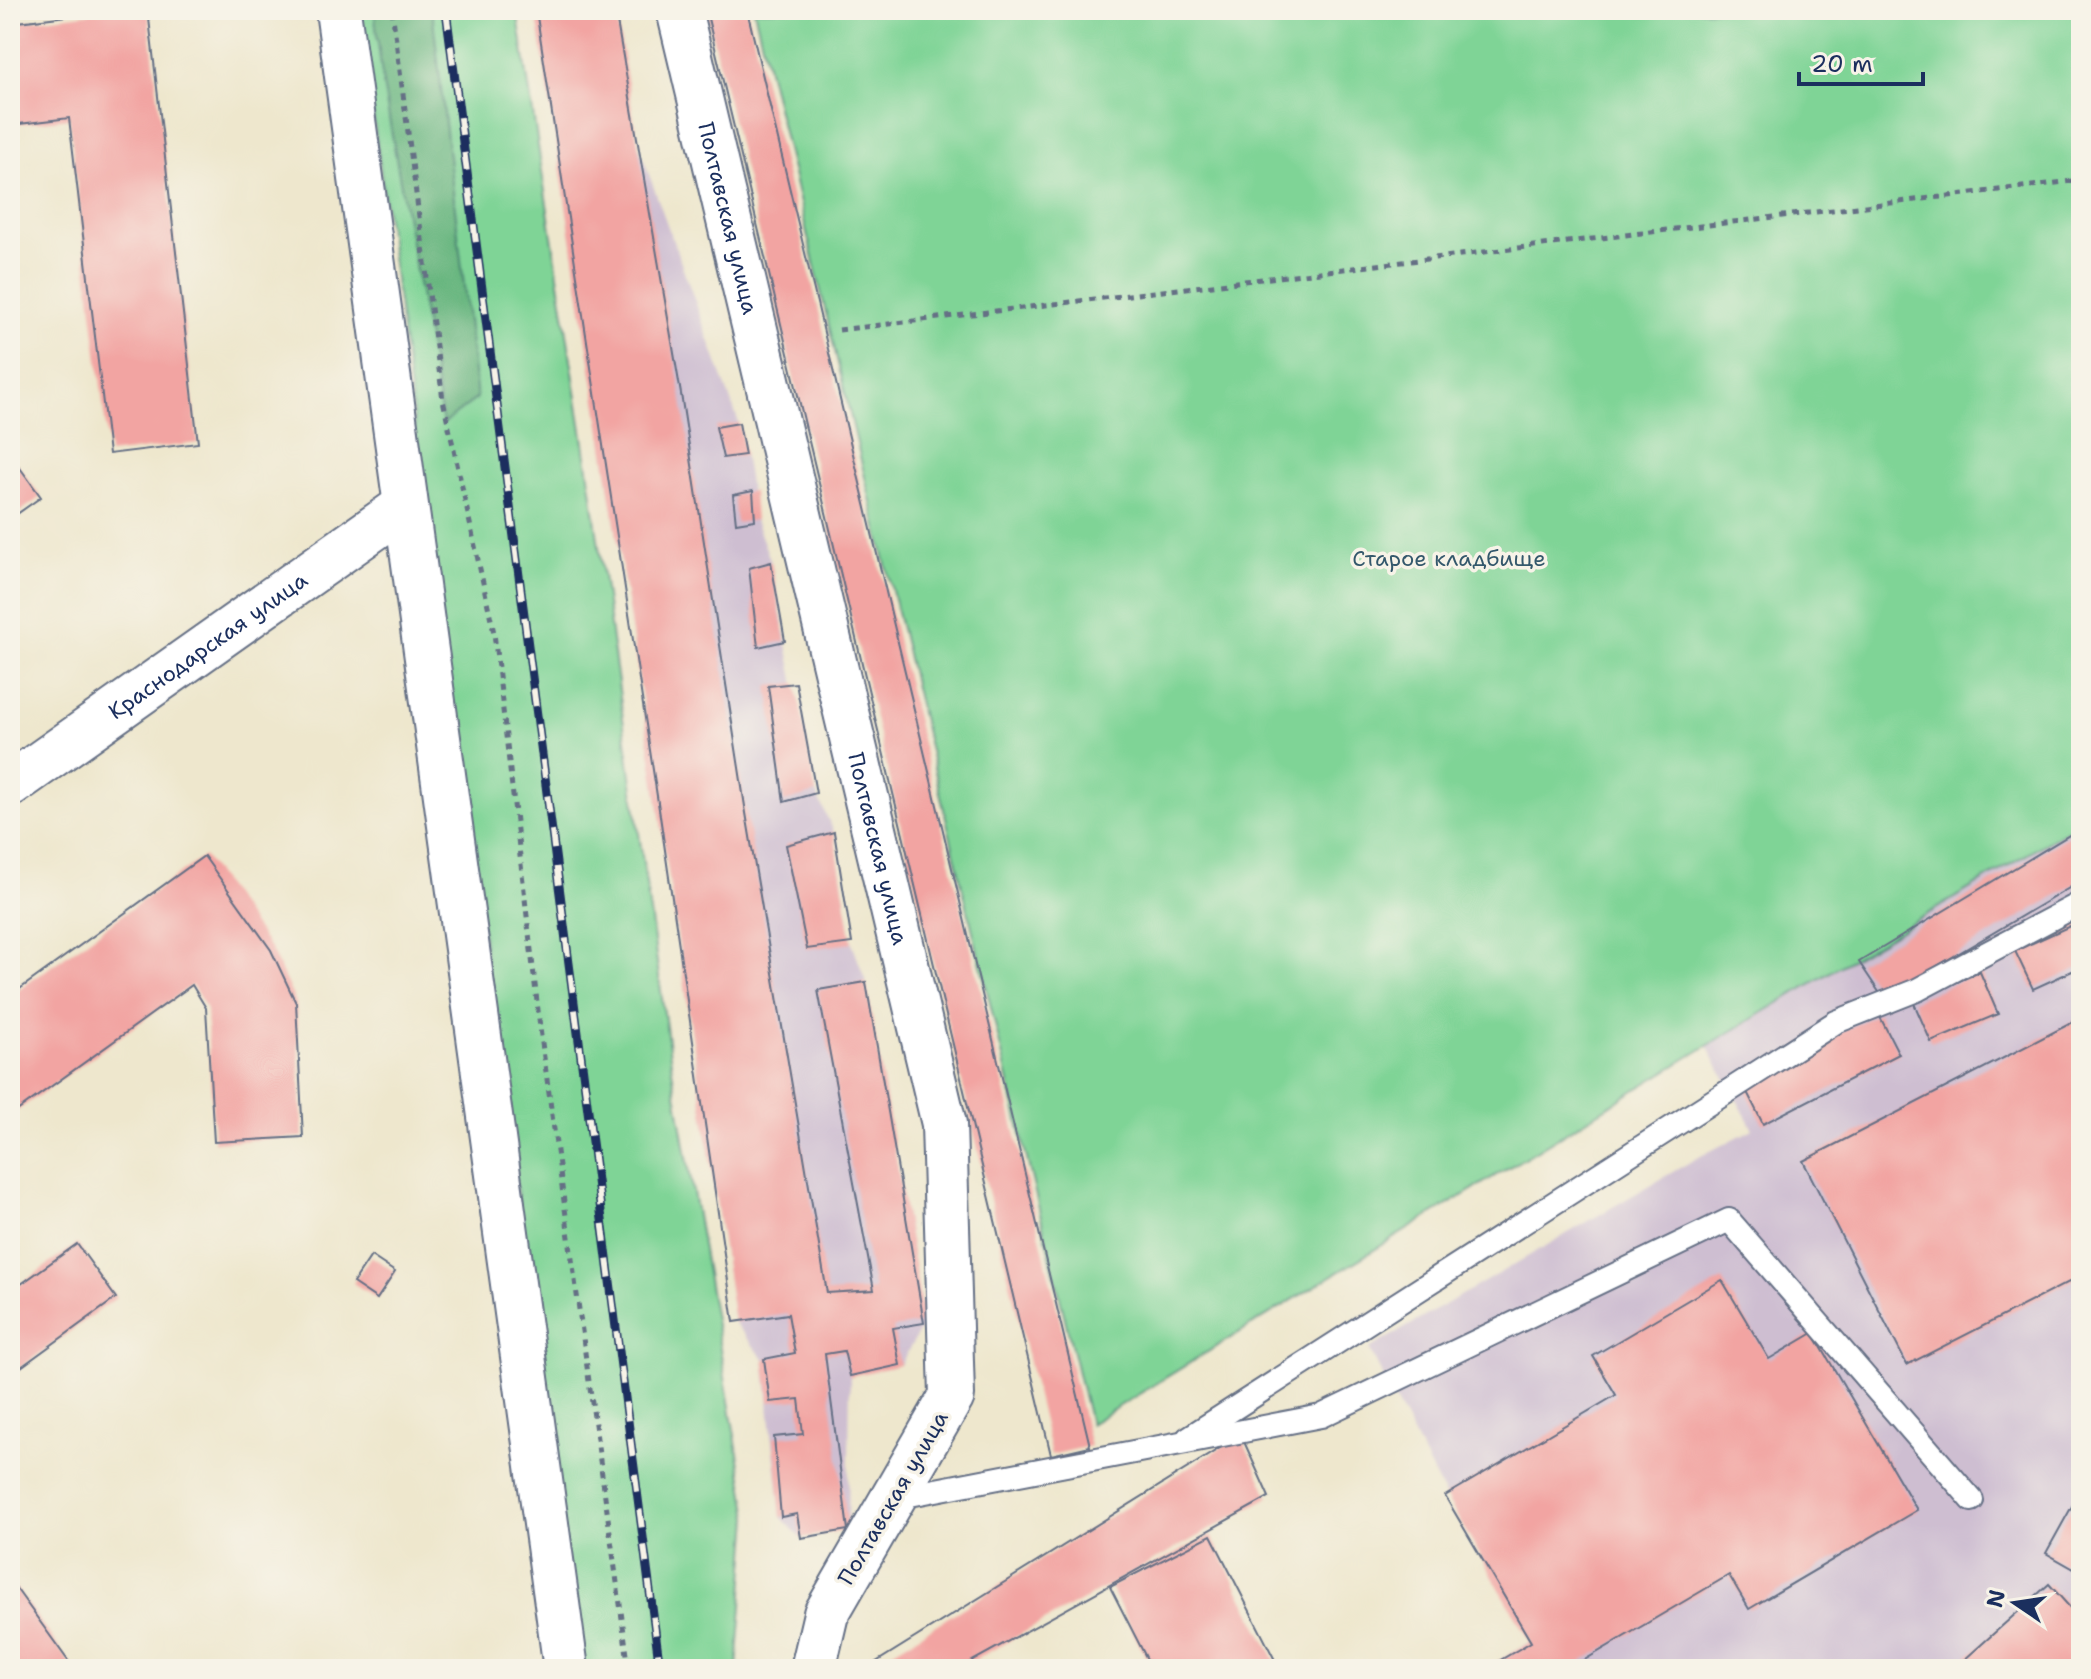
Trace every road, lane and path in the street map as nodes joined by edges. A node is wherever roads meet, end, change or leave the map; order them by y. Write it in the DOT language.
graph roads {
  1 [pos="338,10"];
  2 [pos="392,10"];
  3 [pos="679,10"];
  4 [pos="2081,180"];
  5 [pos="839,330"];
  6 [pos="405,506"];
  7 [pos="10,785"];
  8 [pos="2081,903"];
  9 [pos="1177,1444"];
  10 [pos="893,1498"];
  11 [pos="1972,1500"];
  12 [pos="566,1669"];
  13 [pos="629,1669"];
  14 [pos="813,1669"];
  1 -- 6 [label="street"];
  2 -- 13 [label="path"];
  3 -- 10 [label="street, Полтавская улица"];
  4 -- 5 [label="path"];
  6 -- 7 [label="street, Краснодарская улица"];
  6 -- 12 [label="street"];
  8 -- 9 [label="lane"];
  9 -- 10 [label="lane"];
  9 -- 11 [label="lane"];
  10 -- 14 [label="street, Полтавская улица"];
}
